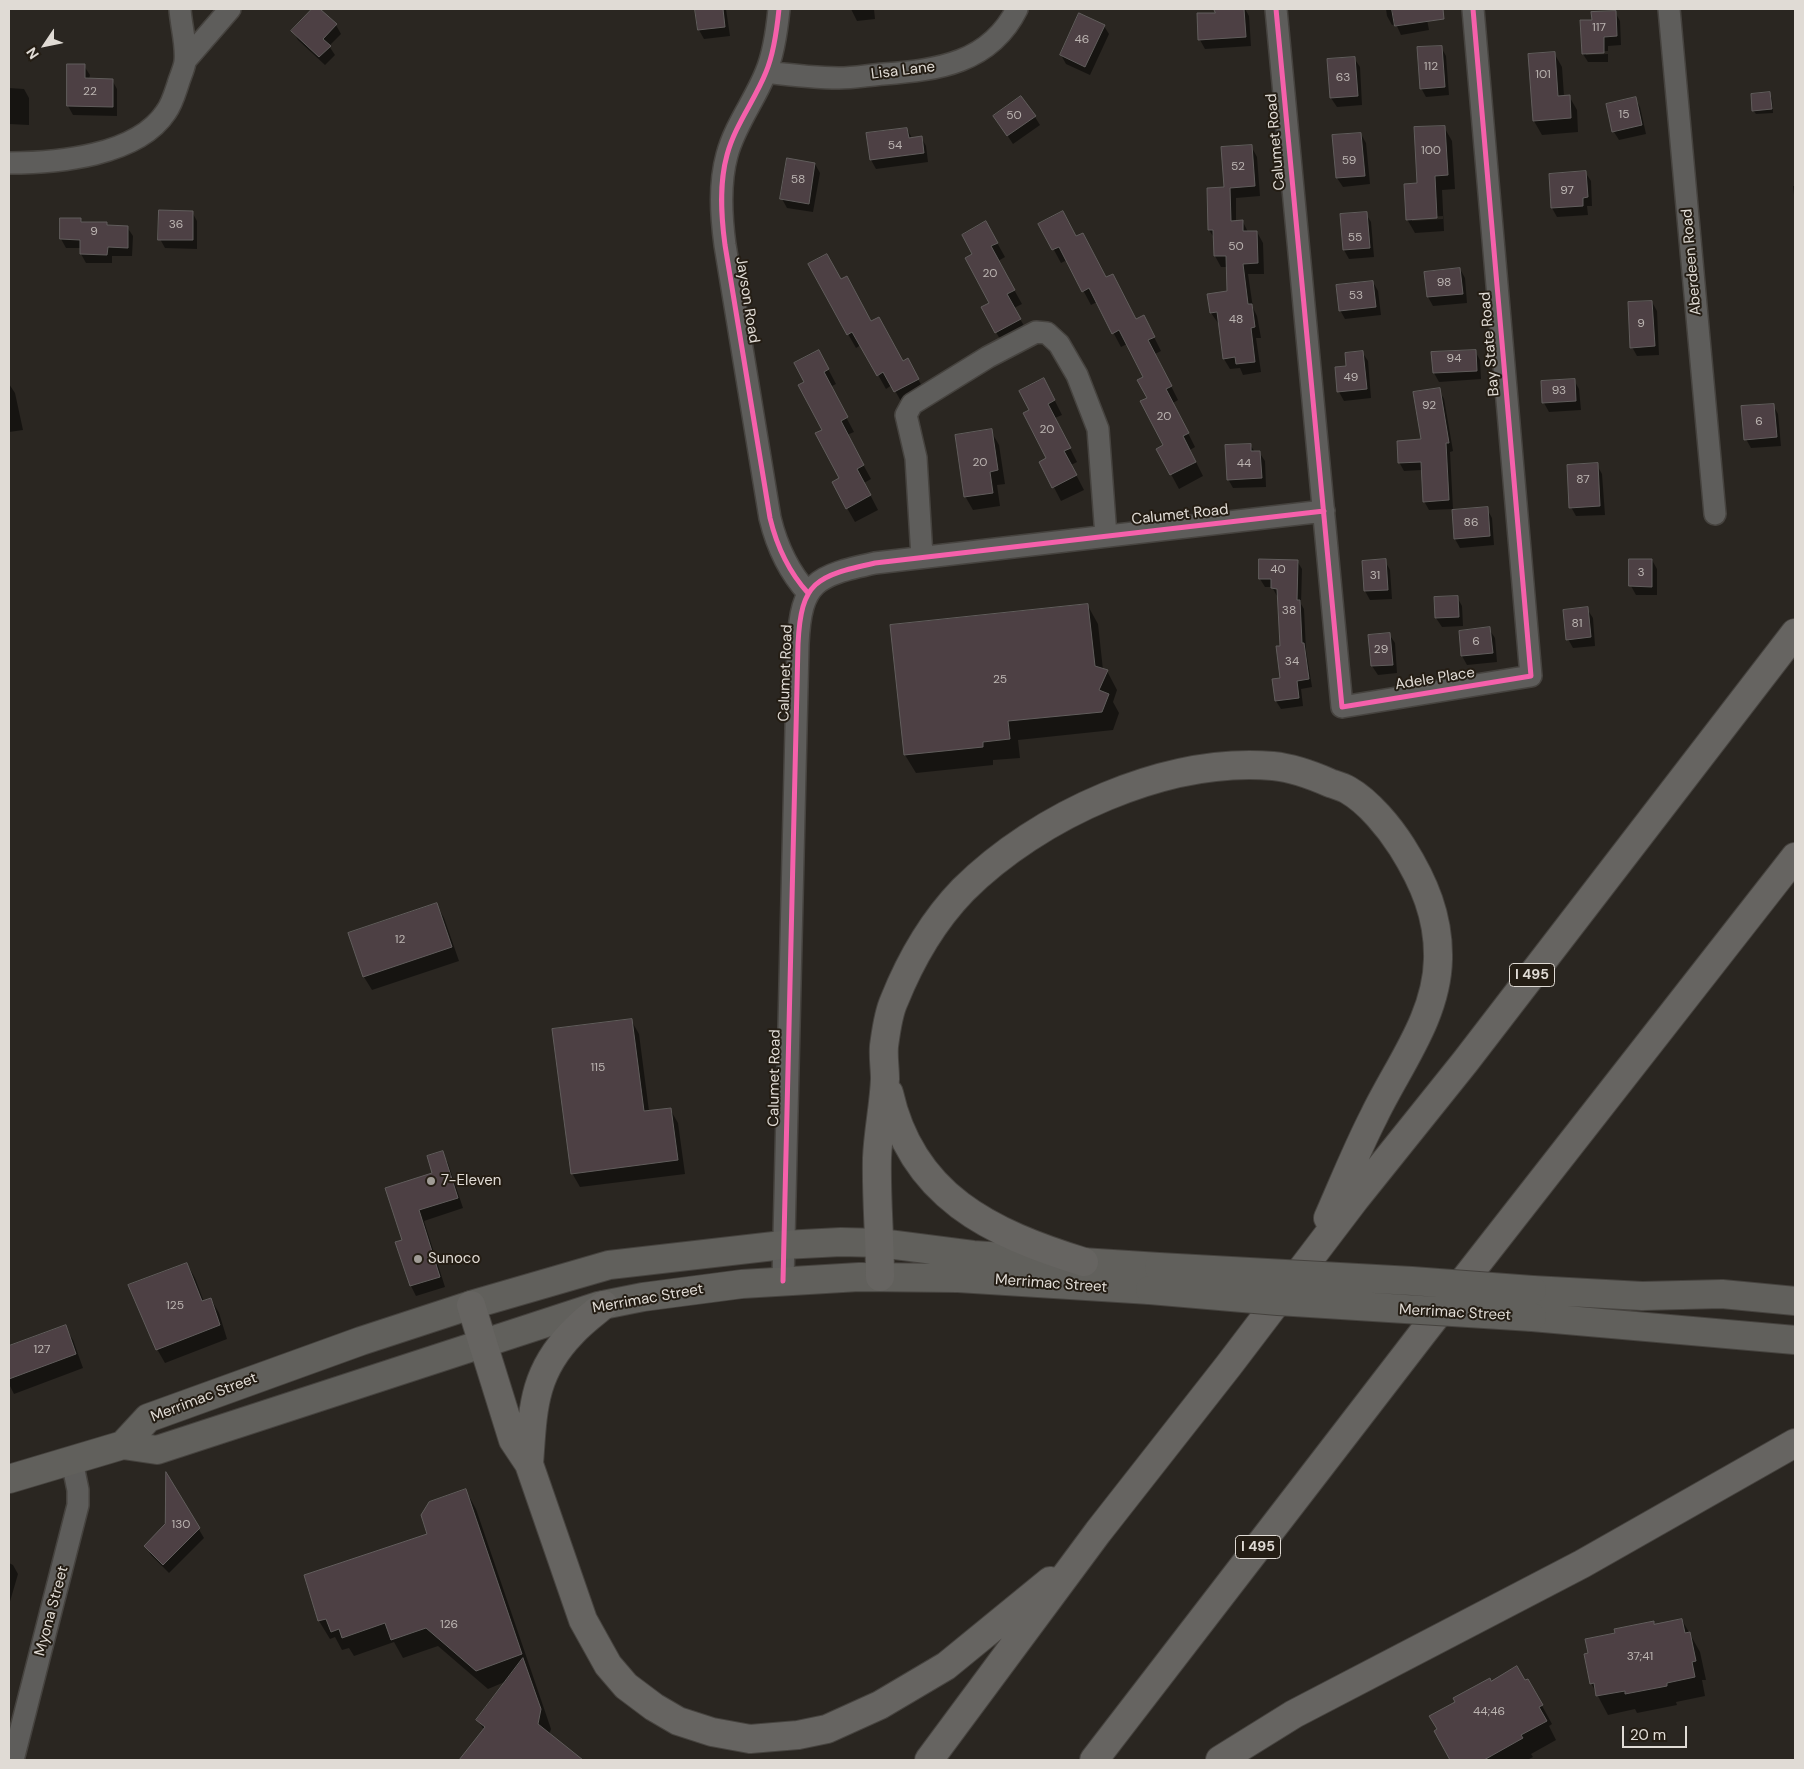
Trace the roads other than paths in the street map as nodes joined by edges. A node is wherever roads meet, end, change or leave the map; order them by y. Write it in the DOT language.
graph roads {
  1 [pos="180,9"];
  2 [pos="230,9"];
  3 [pos="779,9"];
  4 [pos="1017,9"];
  5 [pos="1276,9"];
  6 [pos="1473,9"];
  7 [pos="1669,9"];
  8 [pos="185,61"];
  9 [pos="766,72"];
  10 [pos="9,163"];
  11 [pos="1324,511"];
  12 [pos="1715,514"];
  13 [pos="1106,536"];
  14 [pos="922,557"];
  15 [pos="808,593"];
  16 [pos="1795,633"];
  17 [pos="1531,676"];
  18 [pos="1342,707"];
  19 [pos="1795,857"];
  20 [pos="885,1077"];
  21 [pos="880,1243"];
  22 [pos="784,1245"];
  23 [pos="1310,1259"];
  24 [pos="1084,1262"];
  25 [pos="880,1277"];
  26 [pos="1155,1279"];
  27 [pos="783,1281"];
  28 [pos="1795,1301"];
  29 [pos="471,1305"];
  30 [pos="604,1305"];
  31 [pos="1795,1340"];
  32 [pos="483,1343"];
  33 [pos="1795,1443"];
  34 [pos="123,1445"];
  35 [pos="72,1461"];
  36 [pos="529,1464"];
  37 [pos="9,1479"];
  38 [pos="1080,1556"];
  39 [pos="13,1760"];
  40 [pos="929,1760"];
  41 [pos="1094,1760"];
  42 [pos="1220,1760"];
  1 -- 8 [label="street"];
  2 -- 8 [label="street"];
  3 -- 9 [label="street, Jayson Road"];
  4 -- 9 [label="street, Lisa Lane"];
  5 -- 11 [label="street, Calumet Road"];
  6 -- 17 [label="street, Bay State Road"];
  7 -- 12 [label="street, Aberdeen Road"];
  8 -- 10 [label="street"];
  9 -- 15 [label="street, Jayson Road"];
  11 -- 13 [label="street, Calumet Road"];
  11 -- 18 [label="street, Calumet Road"];
  13 -- 14 [label="street, Calumet Road"];
  13 -- 14 [label="street"];
  14 -- 15 [label="street, Calumet Road"];
  15 -- 22 [label="street, Calumet Road"];
  16 -- 23 [label="highway, I 495"];
  17 -- 18 [label="street, Adele Place"];
  19 -- 41 [label="highway, I 495"];
  20 -- 21 [label="highway"];
  20 -- 23 [label="highway"];
  20 -- 24 [label="highway"];
  21 -- 22 [label="main road, Merrimac Street"];
  21 -- 24 [label="main road, Merrimac Street"];
  21 -- 25 [label="highway"];
  22 -- 27 [label="street, Calumet Road"];
  22 -- 29 [label="main road, Merrimac Street"];
  23 -- 38 [label="highway, I 495"];
  24 -- 26 [label="main road, Merrimac Street"];
  25 -- 26 [label="main road, Merrimac Street"];
  25 -- 27 [label="main road, Merrimac Street"];
  26 -- 28 [label="main road, Merrimac Street, bridge"];
  26 -- 31 [label="main road, Merrimac Street, bridge"];
  27 -- 30 [label="main road, Merrimac Street"];
  29 -- 32 [label="highway"];
  29 -- 34 [label="main road, Merrimac Street"];
  30 -- 32 [label="main road, Merrimac Street"];
  30 -- 36 [label="highway"];
  32 -- 34 [label="main road, Merrimac Street"];
  32 -- 36 [label="highway"];
  33 -- 42 [label="highway"];
  34 -- 35 [label="main road"];
  35 -- 37 [label="main road"];
  35 -- 39 [label="street, Myona Street"];
  36 -- 38 [label="highway"];
  38 -- 40 [label="highway, I 495"];
}
